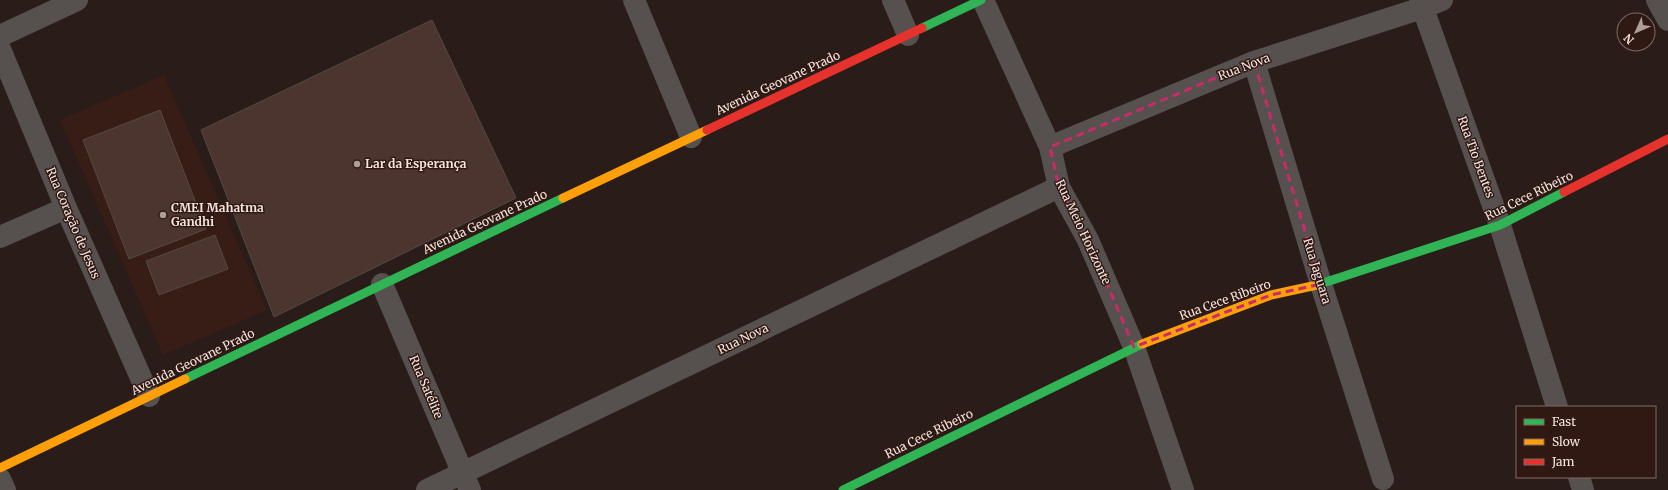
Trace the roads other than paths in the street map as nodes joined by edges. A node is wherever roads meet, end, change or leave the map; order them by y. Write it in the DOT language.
graph roads {
  1 [pos="77,0"];
  2 [pos="634,0"];
  3 [pos="893,0"];
  4 [pos="982,0"];
  5 [pos="1656,0"];
  6 [pos="1428,3"];
  7 [pos="1668,20"];
  8 [pos="908,35"];
  9 [pos="0,36"];
  10 [pos="0,49"];
  11 [pos="1254,62"];
  12 [pos="691,137"];
  13 [pos="1668,140"];
  14 [pos="1050,147"];
  15 [pos="1059,187"];
  16 [pos="66,208"];
  17 [pos="1500,225"];
  18 [pos="0,237"];
  19 [pos="382,284"];
  20 [pos="1321,284"];
  21 [pos="1134,347"];
  22 [pos="148,396"];
  23 [pos="1557,406"];
  24 [pos="0,468"];
  25 [pos="1579,478"];
  26 [pos="0,479"];
  27 [pos="1383,479"];
  28 [pos="467,482"];
  29 [pos="6,490"];
  30 [pos="427,490"];
  31 [pos="843,490"];
  32 [pos="1183,490"];
  33 [pos="1583,490"];
  1 -- 9 [label="street"];
  2 -- 12 [label="street"];
  3 -- 8 [label="street"];
  4 -- 8 [label="street, Avenida Geovane Prado"];
  4 -- 14 [label="street, Rua Meio Horizonte"];
  5 -- 7 [label="street"];
  6 -- 11 [label="street, Rua Nova"];
  6 -- 17 [label="street, Rua Tio Bentes"];
  8 -- 12 [label="street, Avenida Geovane Prado"];
  10 -- 16 [label="street, Rua Coração de Jesus"];
  11 -- 14 [label="street, Rua Nova"];
  11 -- 20 [label="street, Rua Jaguara"];
  12 -- 19 [label="street, Avenida Geovane Prado"];
  13 -- 17 [label="street, Rua Cece Ribeiro"];
  14 -- 15 [label="street, Rua Meio Horizonte"];
  15 -- 21 [label="street, Rua Meio Horizonte"];
  15 -- 28 [label="street, Rua Nova"];
  16 -- 18 [label="street"];
  16 -- 22 [label="street, Rua Coração de Jesus"];
  17 -- 20 [label="street, Rua Cece Ribeiro"];
  17 -- 23 [label="street, Rua Tio Bentes"];
  19 -- 22 [label="street, Avenida Geovane Prado"];
  19 -- 28 [label="street, Rua Satélite"];
  20 -- 21 [label="street, Rua Cece Ribeiro"];
  20 -- 27 [label="street, Rua Jaguara"];
  21 -- 31 [label="street, Rua Cece Ribeiro"];
  21 -- 32 [label="street, Rua Meio Horizonte"];
  22 -- 24 [label="street, Avenida Geovane Prado"];
  25 -- 33 [label="street"];
  26 -- 29 [label="street"];
  28 -- 30 [label="street, Rua Nova"];
}
